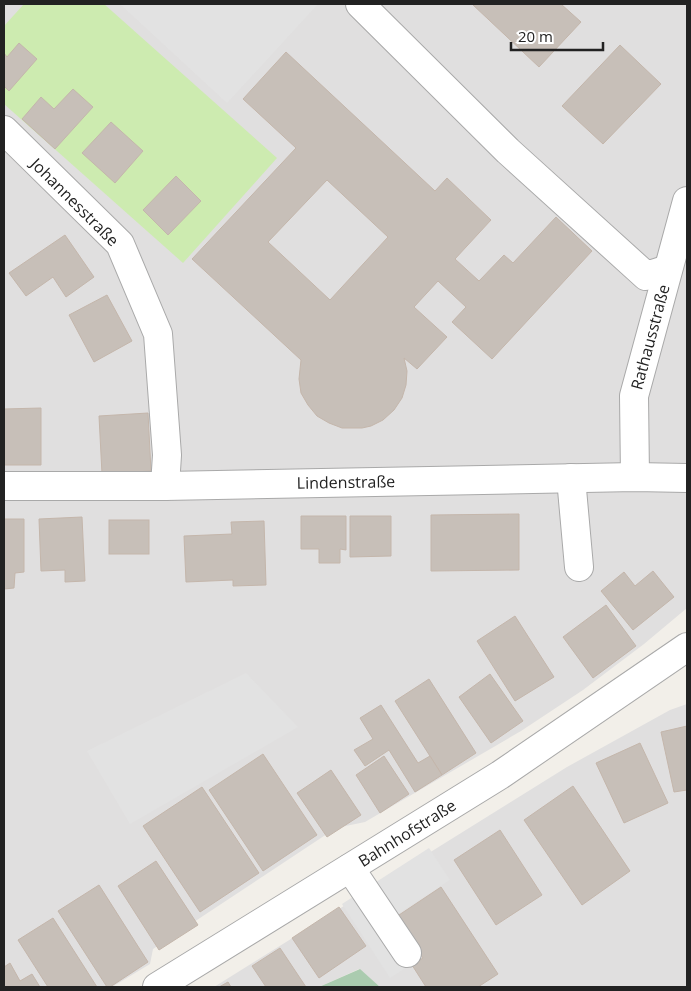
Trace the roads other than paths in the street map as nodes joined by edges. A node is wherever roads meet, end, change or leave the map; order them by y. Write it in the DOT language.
graph roads {
  1 [pos="360,4"];
  2 [pos="4,130"];
  3 [pos="687,201"];
  4 [pos="668,269"];
  5 [pos="635,477"];
  6 [pos="571,478"];
  7 [pos="687,478"];
  8 [pos="4,486"];
  9 [pos="165,486"];
  10 [pos="579,567"];
  11 [pos="687,647"];
  12 [pos="687,665"];
  13 [pos="653,671"];
  14 [pos="350,868"];
  15 [pos="407,954"];
  16 [pos="157,987"];
  1 -- 4 [label="street"];
  2 -- 9 [label="street, Johannesstraße"];
  3 -- 4 [label="street, Rathausstraße"];
  4 -- 5 [label="street, Rathausstraße"];
  5 -- 6 [label="street, Lindenstraße"];
  5 -- 7 [label="street, Lindenstraße"];
  6 -- 9 [label="street, Lindenstraße"];
  6 -- 10 [label="street"];
  8 -- 9 [label="street, Lindenstraße"];
  11 -- 13 [label="street, Bahnhofstraße"];
  12 -- 13 [label="street, Bahnhofstraße"];
  13 -- 14 [label="street, Bahnhofstraße"];
  14 -- 15 [label="street"];
  14 -- 16 [label="street, Bahnhofstraße"];
}
